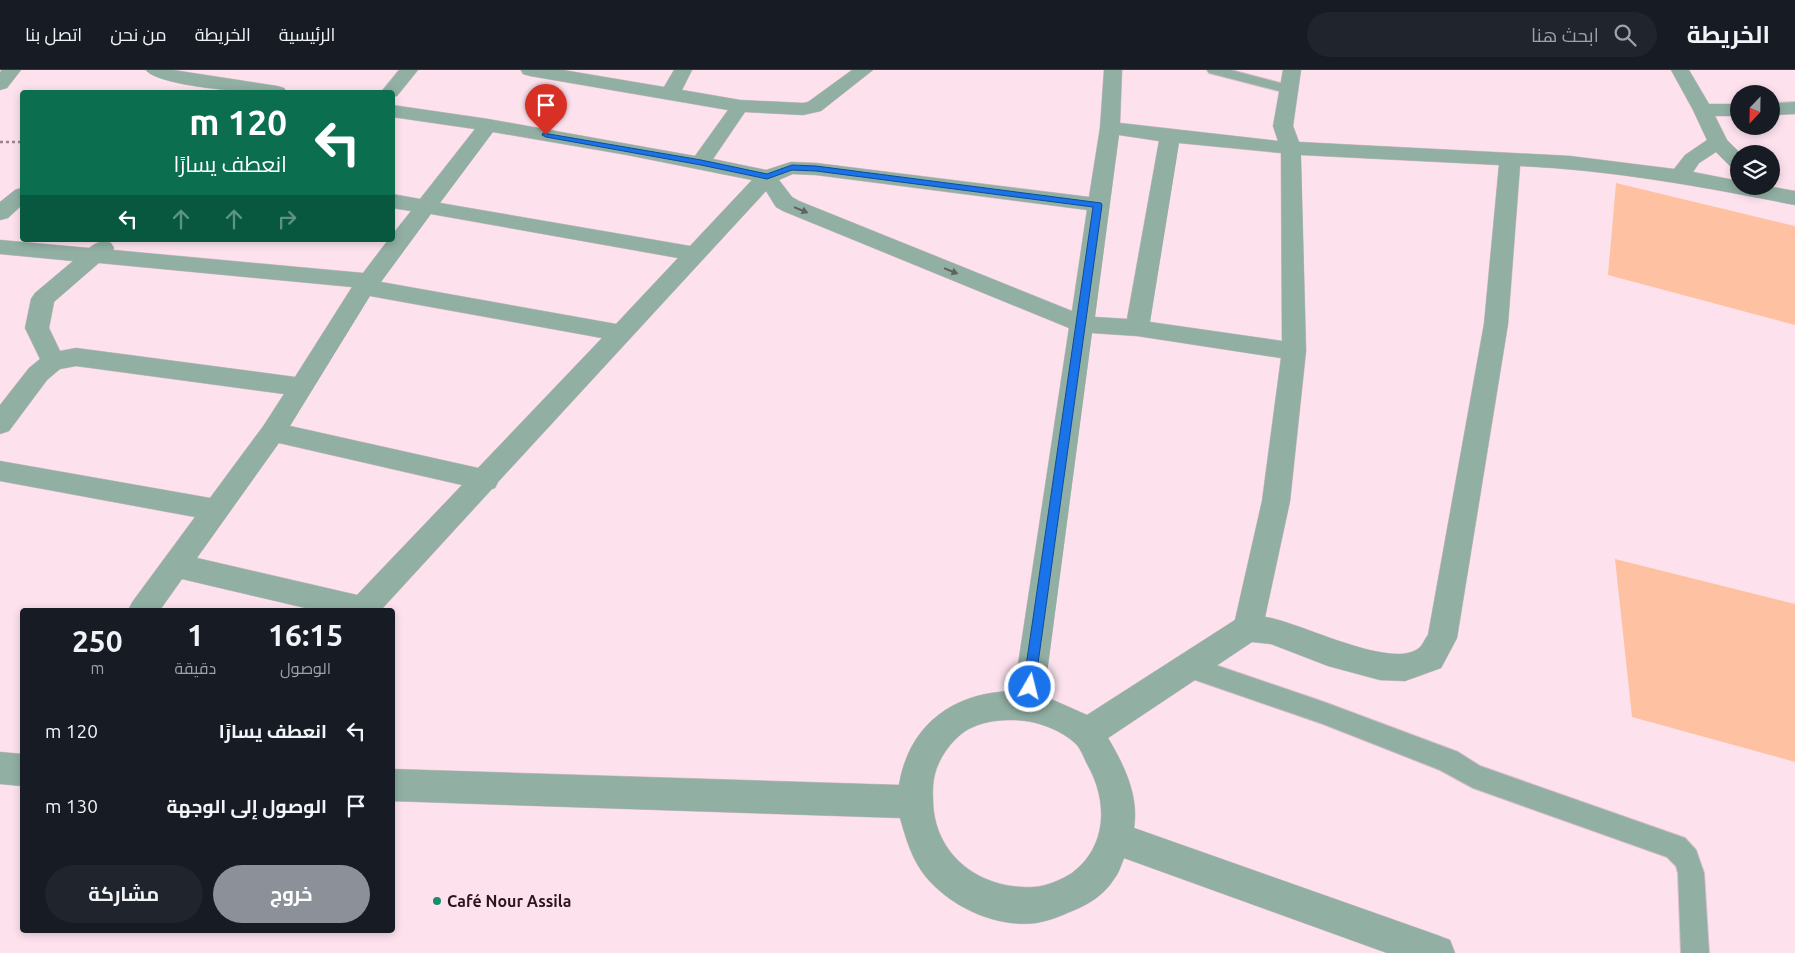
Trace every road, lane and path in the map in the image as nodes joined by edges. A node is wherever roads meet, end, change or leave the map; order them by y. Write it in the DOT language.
graph roads {
  1 [pos="12,70"];
  2 [pos="409,70"];
  3 [pos="530,70"];
  4 [pos="683,70"];
  5 [pos="864,70"];
  6 [pos="1113,70"];
  7 [pos="1214,70"];
  8 [pos="1292,70"];
  9 [pos="1680,70"];
  10 [pos="163,77"];
  11 [pos="0,84"];
  12 [pos="1287,89"];
  13 [pos="262,90"];
  14 [pos="392,90"];
  15 [pos="670,94"];
  16 [pos="740,106"];
  17 [pos="1795,108"];
  18 [pos="1780,109"];
  19 [pos="1704,110"];
  20 [pos="1730,110"];
  21 [pos="395,111"];
  22 [pos="488,125"];
  23 [pos="1110,128"];
  24 [pos="1170,136"];
  25 [pos="0,142"];
  26 [pos="20,142"];
  27 [pos="1718,142"];
  28 [pos="1291,148"];
  29 [pos="1730,155"];
  30 [pos="1510,158"];
  31 [pos="701,162"];
  32 [pos="1679,176"];
  33 [pos="767,177"];
  34 [pos="1730,184"];
  35 [pos="1780,194"];
  36 [pos="20,197"];
  37 [pos="1795,198"];
  38 [pos="395,201"];
  39 [pos="1098,205"];
  40 [pos="426,206"];
  41 [pos="0,213"];
  42 [pos="0,247"];
  43 [pos="103,248"];
  44 [pos="696,254"];
  45 [pos="367,284"];
  46 [pos="1081,324"];
  47 [pos="1137,328"];
  48 [pos="622,333"];
  49 [pos="1294,350"];
  50 [pos="54,361"];
  51 [pos="301,387"];
  52 [pos="0,424"];
  53 [pos="273,432"];
  54 [pos="0,470"];
  55 [pos="486,480"];
  56 [pos="216,510"];
  57 [pos="175,565"];
  58 [pos="144,608"];
  59 [pos="359,608"];
  60 [pos="364,608"];
  61 [pos="1248,628"];
  62 [pos="1189,667"];
  63 [pos="1027,706"];
  64 [pos="1087,733"];
  65 [pos="0,768"];
  66 [pos="20,770"];
  67 [pos="395,785"];
  68 [pos="913,802"];
  69 [pos="1115,838"];
  70 [pos="1437,953"];
  71 [pos="1695,953"];
  1 -- 11 [label="street"];
  2 -- 14 [label="street"];
  3 -- 15 [label="street"];
  4 -- 15 [label="street"];
  5 -- 16 [label="street"];
  6 -- 23 [label="street"];
  7 -- 12 [label="lane"];
  8 -- 12 [label="street"];
  9 -- 19 [label="street"];
  10 -- 13 [label="street"];
  12 -- 28 [label="street"];
  15 -- 16 [label="street"];
  16 -- 31 [label="street"];
  17 -- 18 [label="street"];
  19 -- 20 [label="street"];
  19 -- 27 [label="street"];
  21 -- 22 [label="street"];
  22 -- 31 [label="street"];
  22 -- 40 [label="street"];
  23 -- 24 [label="street"];
  23 -- 39 [label="street"];
  24 -- 28 [label="street"];
  24 -- 47 [label="street"];
  25 -- 26 [label="path"];
  27 -- 29 [label="street"];
  27 -- 32 [label="street"];
  28 -- 30 [label="street"];
  28 -- 49 [label="street"];
  30 -- 32 [label="street"];
  30 -- 61 [label="street"];
  31 -- 33 [label="street"];
  32 -- 34 [label="street"];
  33 -- 39 [label="street"];
  33 -- 44 [label="street"];
  33 -- 46 [label="street, one-way"];
  35 -- 37 [label="street"];
  36 -- 41 [label="street"];
  38 -- 40 [label="street"];
  39 -- 46 [label="street"];
  40 -- 44 [label="street"];
  40 -- 45 [label="street"];
  42 -- 43 [label="street"];
  43 -- 45 [label="street"];
  43 -- 50 [label="street"];
  44 -- 48 [label="street"];
  45 -- 48 [label="street"];
  45 -- 51 [label="street"];
  46 -- 47 [label="street"];
  46 -- 63 [label="street"];
  47 -- 49 [label="street"];
  48 -- 55 [label="street"];
  49 -- 61 [label="street"];
  50 -- 51 [label="street"];
  50 -- 52 [label="street"];
  51 -- 53 [label="street"];
  53 -- 55 [label="street"];
  53 -- 56 [label="street"];
  54 -- 56 [label="street"];
  55 -- 60 [label="street"];
  56 -- 57 [label="street"];
  57 -- 58 [label="street"];
  57 -- 59 [label="street"];
  61 -- 62 [label="street"];
  62 -- 64 [label="street"];
  62 -- 71 [label="lane"];
  63 -- 64 [label="street"];
  63 -- 68 [label="street"];
  64 -- 69 [label="street"];
  65 -- 66 [label="street"];
  67 -- 68 [label="street"];
  68 -- 69 [label="street"];
  69 -- 70 [label="street"];
}
